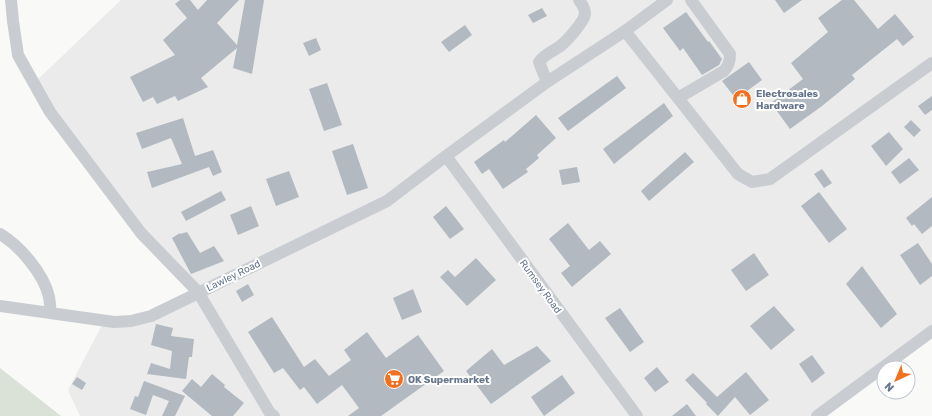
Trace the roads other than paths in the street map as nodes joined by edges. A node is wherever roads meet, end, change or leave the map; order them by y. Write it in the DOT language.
graph roads {
  1 [pos="11,0"];
  2 [pos="579,0"];
  3 [pos="667,0"];
  4 [pos="691,0"];
  5 [pos="625,31"];
  6 [pos="932,63"];
  7 [pos="547,82"];
  8 [pos="678,98"];
  9 [pos="446,156"];
  10 [pos="0,234"];
  11 [pos="198,292"];
  12 [pos="0,306"];
  13 [pos="51,312"];
  14 [pos="932,331"];
  15 [pos="270,415"];
  16 [pos="637,416"];
  17 [pos="817,416"];
  1 -- 11 [label="street"];
  2 -- 7 [label="street"];
  3 -- 5 [label="street, Lawley Road"];
  4 -- 8 [label="street"];
  5 -- 7 [label="street, Lawley Road"];
  5 -- 8 [label="street"];
  6 -- 8 [label="street"];
  7 -- 9 [label="street, Lawley Road"];
  9 -- 11 [label="street, Lawley Road"];
  9 -- 16 [label="street, Rumsey Road"];
  10 -- 13 [label="street"];
  11 -- 13 [label="street, Lawley Road"];
  11 -- 15 [label="street"];
  12 -- 13 [label="street, Lawley Road"];
  14 -- 17 [label="street"];
}
